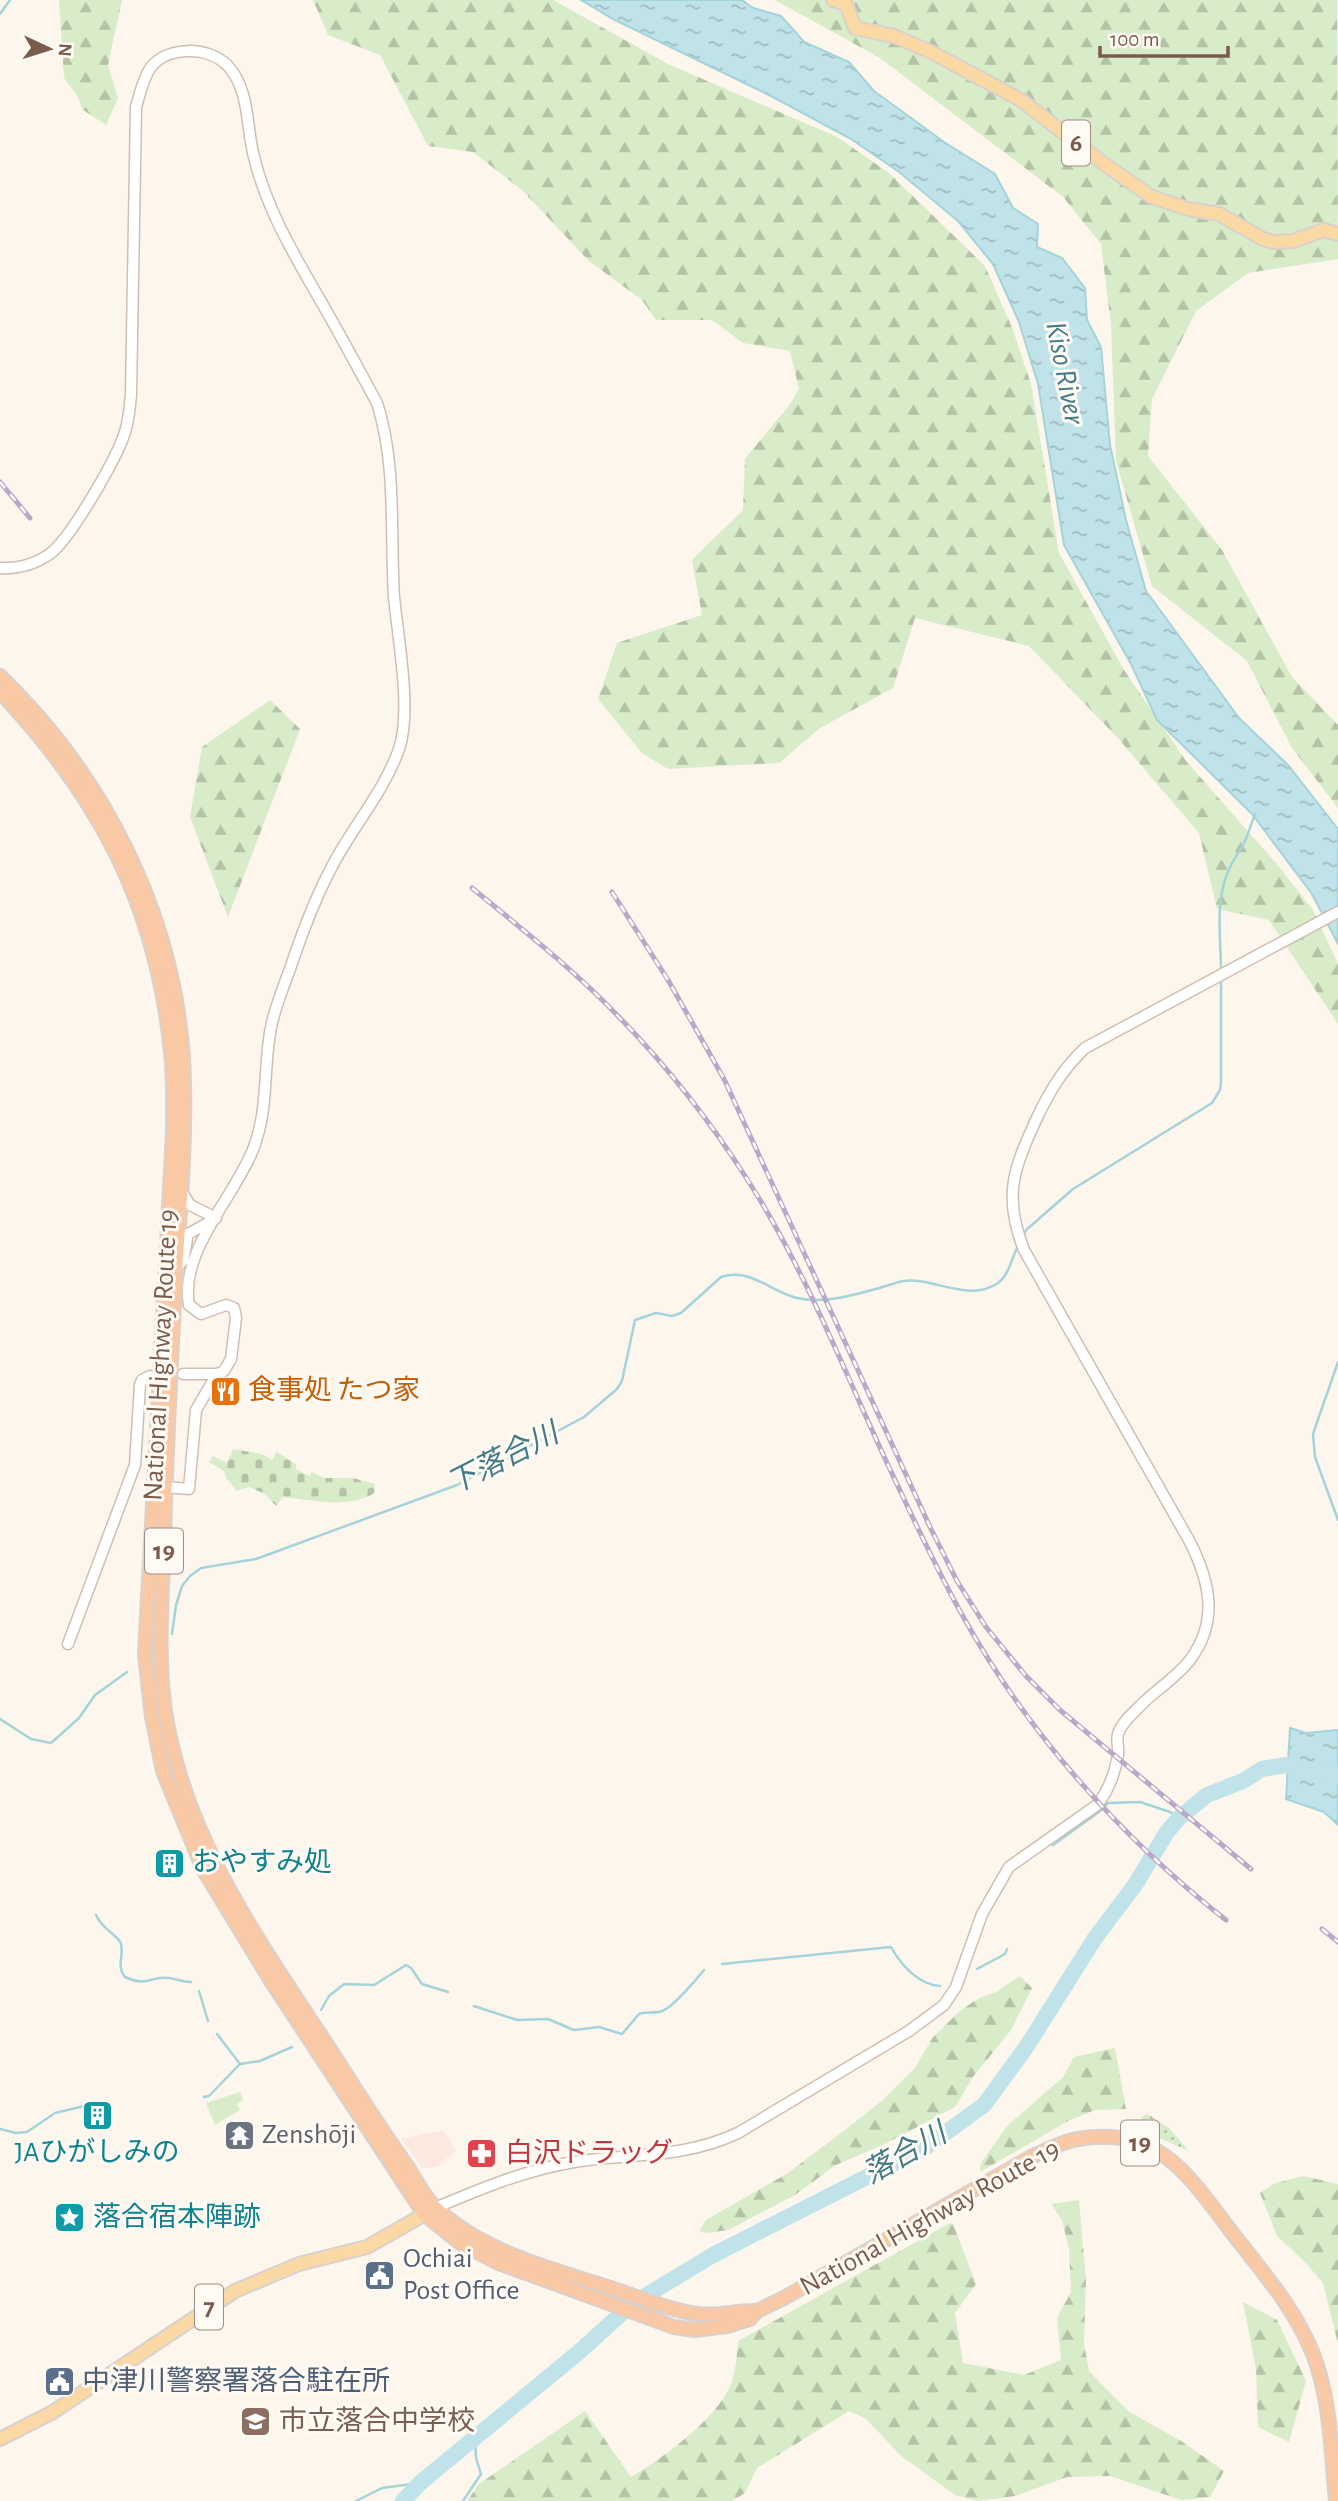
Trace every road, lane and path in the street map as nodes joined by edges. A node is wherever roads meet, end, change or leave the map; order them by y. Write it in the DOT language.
graph roads {
  1 [pos="833,0"];
  2 [pos="1338,234"];
  3 [pos="0,568"];
  4 [pos="0,677"];
  5 [pos="0,692"];
  6 [pos="1338,912"];
  7 [pos="182,1192"];
  8 [pos="216,1218"];
  9 [pos="176,1267"];
  10 [pos="183,1374"];
  11 [pos="217,1374"];
  12 [pos="150,1377"];
  13 [pos="133,1472"];
  14 [pos="155,1473"];
  15 [pos="165,1487"];
  16 [pos="68,1644"];
  17 [pos="430,2211"];
  18 [pos="757,2311"];
  19 [pos="0,2439"];
  20 [pos="1336,2501"];
  1 -- 2 [label="main road, 6"];
  3 -- 8 [label="street"];
  4 -- 7 [label="highway, National Highway Route 19 / 19"];
  5 -- 14 [label="highway, National Highway Route 19 / 19"];
  6 -- 17 [label="street"];
  7 -- 8 [label="street"];
  7 -- 9 [label="highway, National Highway Route 19 / 19"];
  8 -- 9 [label="street"];
  8 -- 11 [label="street"];
  9 -- 15 [label="highway, National Highway Route 19 / 19"];
  10 -- 11 [label="street"];
  11 -- 15 [label="street"];
  12 -- 13 [label="street"];
  13 -- 14 [label="street"];
  13 -- 16 [label="street"];
  14 -- 17 [label="highway, National Highway Route 19 / 19"];
  15 -- 17 [label="highway, National Highway Route 19 / 19"];
  17 -- 18 [label="highway, National Highway Route 19 / 19"];
  17 -- 18 [label="highway, National Highway Route 19 / 19"];
  17 -- 19 [label="main road, 7"];
  18 -- 20 [label="highway, National Highway Route 19 / 19"];
}
